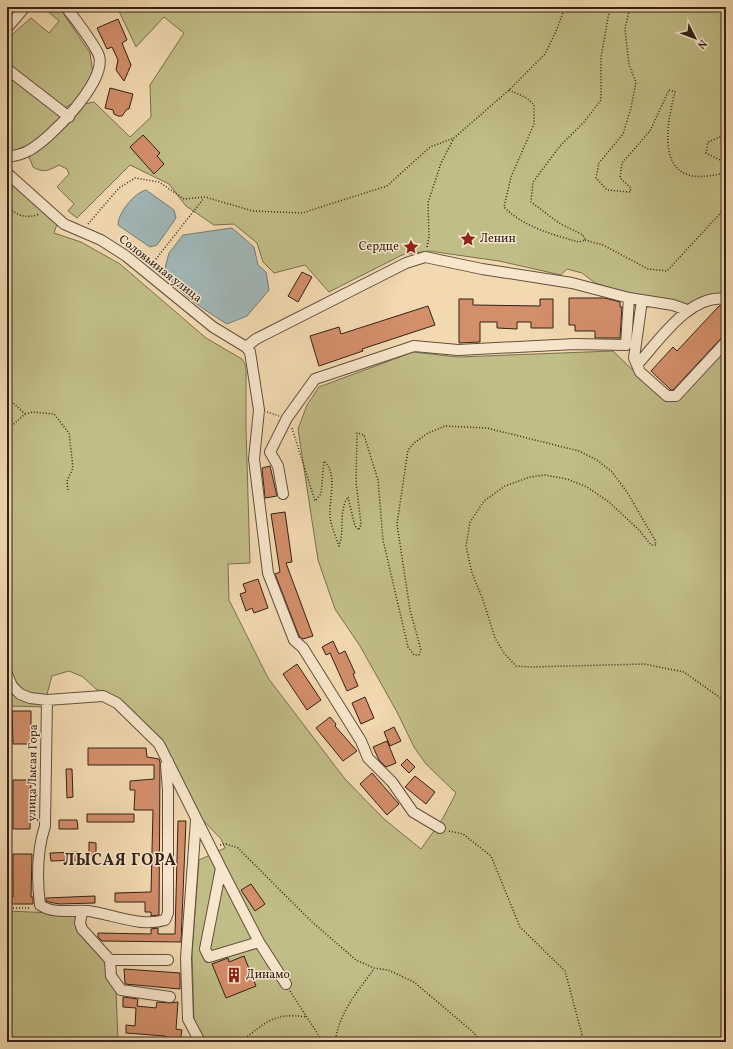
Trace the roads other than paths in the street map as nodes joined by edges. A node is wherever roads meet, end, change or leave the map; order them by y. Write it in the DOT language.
graph roads {
  1 [pos="25,7"];
  2 [pos="66,7"];
  3 [pos="7,28"];
  4 [pos="7,69"];
  5 [pos="68,117"];
  6 [pos="7,157"];
  7 [pos="7,173"];
  8 [pos="629,298"];
  9 [pos="726,299"];
  10 [pos="642,300"];
  11 [pos="687,310"];
  12 [pos="726,342"];
  13 [pos="246,346"];
  14 [pos="637,365"];
  15 [pos="270,452"];
  16 [pos="254,460"];
  17 [pos="283,494"];
  18 [pos="7,674"];
  19 [pos="47,700"];
  20 [pos="169,761"];
  21 [pos="196,820"];
  22 [pos="440,828"];
  23 [pos="221,868"];
  24 [pos="82,912"];
  25 [pos="259,942"];
  26 [pos="110,960"];
  27 [pos="168,960"];
  28 [pos="286,984"];
  29 [pos="170,997"];
  30 [pos="200,1042"];
  1 -- 3 [label="street"];
  2 -- 5 [label="street"];
  4 -- 5 [label="street"];
  5 -- 6 [label="street"];
  7 -- 13 [label="street, Соловьиная улица"];
  8 -- 10 [label="street"];
  8 -- 13 [label="street"];
  8 -- 15 [label="street"];
  9 -- 11 [label="street"];
  10 -- 11 [label="street"];
  10 -- 14 [label="street"];
  11 -- 14 [label="street"];
  12 -- 14 [label="street"];
  13 -- 16 [label="street"];
  15 -- 16 [label="street"];
  15 -- 17 [label="street"];
  16 -- 22 [label="street"];
  18 -- 19 [label="street"];
  19 -- 20 [label="street"];
  19 -- 24 [label="street, улица Лысая Гора"];
  20 -- 21 [label="street"];
  20 -- 24 [label="street"];
  21 -- 23 [label="street"];
  21 -- 30 [label="street"];
  23 -- 25 [label="street"];
  23 -- 25 [label="street"];
  24 -- 26 [label="street"];
  25 -- 28 [label="street"];
  26 -- 27 [label="street"];
  26 -- 29 [label="street"];
}
